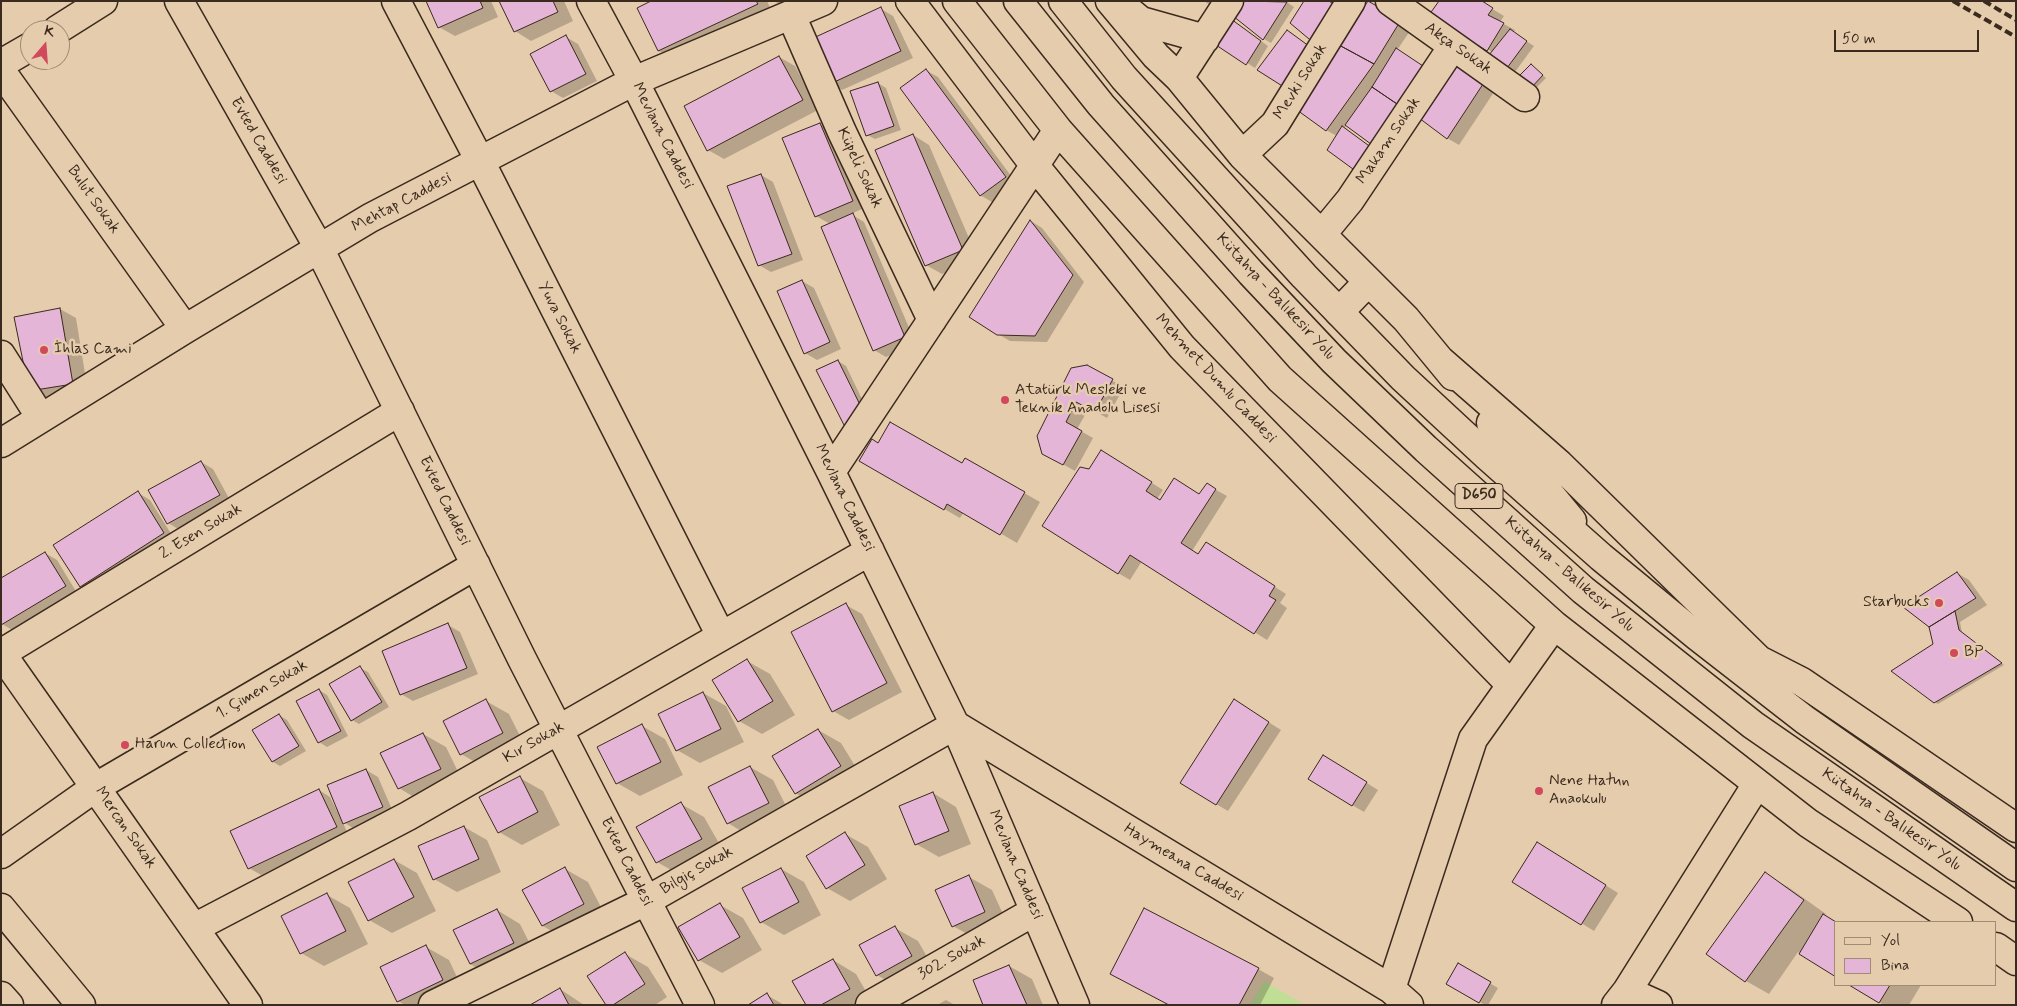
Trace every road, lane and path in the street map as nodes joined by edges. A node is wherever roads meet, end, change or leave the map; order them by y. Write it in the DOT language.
graph roads {
  1 [pos="179,1"];
  2 [pos="396,1"];
  3 [pos="591,1"];
  4 [pos="823,1"];
  5 [pos="910,1"];
  6 [pos="957,1"];
  7 [pos="1018,1"];
  8 [pos="1063,1"];
  9 [pos="1110,1"];
  10 [pos="1116,1"];
  11 [pos="1229,1"];
  12 [pos="1351,1"];
  13 [pos="1390,1"];
  14 [pos="92,4"];
  15 [pos="791,15"];
  16 [pos="70,20"];
  17 [pos="1205,39"];
  18 [pos="1454,46"];
  19 [pos="20,52"];
  20 [pos="1,64"];
  21 [pos="1,71"];
  22 [pos="1179,78"];
  23 [pos="634,81"];
  24 [pos="1525,97"];
  25 [pos="1058,130"];
  26 [pos="1242,155"];
  27 [pos="480,161"];
  28 [pos="1035,166"];
  29 [pos="1322,234"];
  30 [pos="319,248"];
  31 [pos="1368,283"];
  32 [pos="1339,312"];
  33 [pos="932,320"];
  34 [pos="185,329"];
  35 [pos="1,355"];
  36 [pos="1441,361"];
  37 [pos="400,411"];
  38 [pos="41,418"];
  39 [pos="1,444"];
  40 [pos="831,472"];
  41 [pos="870,551"];
  42 [pos="1601,557"];
  43 [pos="476,565"];
  44 [pos="1554,626"];
  45 [pos="721,636"];
  46 [pos="1,653"];
  47 [pos="1511,685"];
  48 [pos="955,725"];
  49 [pos="558,729"];
  50 [pos="1758,784"];
  51 [pos="96,787"];
  52 [pos="2016,828"];
  53 [pos="1,854"];
  54 [pos="2016,867"];
  55 [pos="646,901"];
  56 [pos="2016,907"];
  57 [pos="1,908"];
  58 [pos="1035,912"];
  59 [pos="1956,921"];
  60 [pos="194,928"];
  61 [pos="1997,948"];
  62 [pos="2016,961"];
  63 [pos="1,996"];
  64 [pos="1400,997"];
  65 [pos="1621,998"];
  66 [pos="9,1005"];
  67 [pos="81,1005"];
  68 [pos="248,1005"];
  69 [pos="433,1005"];
  70 [pos="700,1005"];
  71 [pos="870,1005"];
  72 [pos="1075,1005"];
  73 [pos="1658,1005"];
  1 -- 30 [label="main road, Evted Caddesi"];
  2 -- 27 [label="main road, Yuva Sokak"];
  3 -- 23 [label="main road, Mevlana Caddesi"];
  4 -- 15 [label="main road, Mehtap Caddesi"];
  5 -- 28 [label="main road, Mehmet Dumlu Caddesi"];
  6 -- 25 [label="main road"];
  7 -- 56 [label="main road, Kütahya - Balıkesir Yolu / D650"];
  8 -- 32 [label="main road, Kütahya - Balıkesir Yolu / D650"];
  9 -- 22 [label="main road"];
  10 -- 17 [label="main road"];
  11 -- 17 [label="main road"];
  12 -- 26 [label="main road, Mevki Sokak"];
  13 -- 18 [label="main road, Akça Sokak"];
  14 -- 16 [label="main road"];
  15 -- 23 [label="main road, Mehtap Caddesi"];
  15 -- 33 [label="main road, Küpeli Sokak"];
  17 -- 22 [label="main road"];
  18 -- 24 [label="main road, Akça Sokak"];
  18 -- 29 [label="main road, Makam Sokak"];
  19 -- 20 [label="main road"];
  21 -- 34 [label="main road, Bulut Sokak"];
  22 -- 26 [label="main road"];
  23 -- 27 [label="main road, Mehtap Caddesi"];
  23 -- 40 [label="main road, Mevlana Caddesi"];
  25 -- 28 [label="main road"];
  25 -- 44 [label="main road"];
  26 -- 29 [label="main road"];
  27 -- 30 [label="main road, Mehtap Caddesi"];
  27 -- 45 [label="main road, Yuva Sokak"];
  28 -- 33 [label="main road"];
  28 -- 47 [label="main road, Mehmet Dumlu Caddesi"];
  29 -- 31 [label="main road"];
  30 -- 34 [label="main road, Mehtap Caddesi"];
  30 -- 37 [label="main road, Evted Caddesi"];
  31 -- 32 [label="main road"];
  31 -- 36 [label="main road"];
  32 -- 42 [label="main road, Kütahya - Balıkesir Yolu / D650"];
  33 -- 40 [label="main road"];
  34 -- 38 [label="main road, Mehtap Caddesi"];
  35 -- 38 [label="main road"];
  36 -- 42 [label="main road"];
  36 -- 52 [label="main road"];
  37 -- 43 [label="main road, Evted Caddesi"];
  37 -- 46 [label="main road, 2. Esen Sokak"];
  38 -- 39 [label="main road, Mehtap Caddesi"];
  40 -- 41 [label="main road, Mevlana Caddesi"];
  41 -- 45 [label="main road, Kır Sokak"];
  41 -- 48 [label="main road, Mevlana Caddesi"];
  42 -- 54 [label="main road, Kütahya - Balıkesir Yolu / D650"];
  43 -- 49 [label="main road, Evted Caddesi"];
  43 -- 51 [label="main road, 1. Çimen Sokak"];
  44 -- 47 [label="main road"];
  44 -- 50 [label="main road"];
  45 -- 49 [label="main road, Kır Sokak"];
  46 -- 51 [label="main road, Mercan Sokak"];
  47 -- 64 [label="main road"];
  48 -- 55 [label="main road, Bilgiç Sokak"];
  48 -- 58 [label="main road, Mevlana Caddesi"];
  48 -- 64 [label="main road, Haymeana Caddesi"];
  49 -- 55 [label="main road, Evted Caddesi"];
  49 -- 60 [label="main road, Kır Sokak"];
  50 -- 59 [label="main road"];
  50 -- 65 [label="main road"];
  51 -- 53 [label="main road, 1. Çimen Sokak"];
  51 -- 60 [label="main road, Mercan Sokak"];
  55 -- 69 [label="main road, Bilgiç Sokak"];
  55 -- 70 [label="main road, Evted Caddesi"];
  57 -- 67 [label="main road"];
  58 -- 71 [label="main road, 302. Sokak"];
  58 -- 72 [label="main road, Mevlana Caddesi"];
  60 -- 68 [label="main road, Mercan Sokak"];
  61 -- 62 [label="main road"];
  63 -- 66 [label="main road"];
  65 -- 73 [label="main road"];
}
